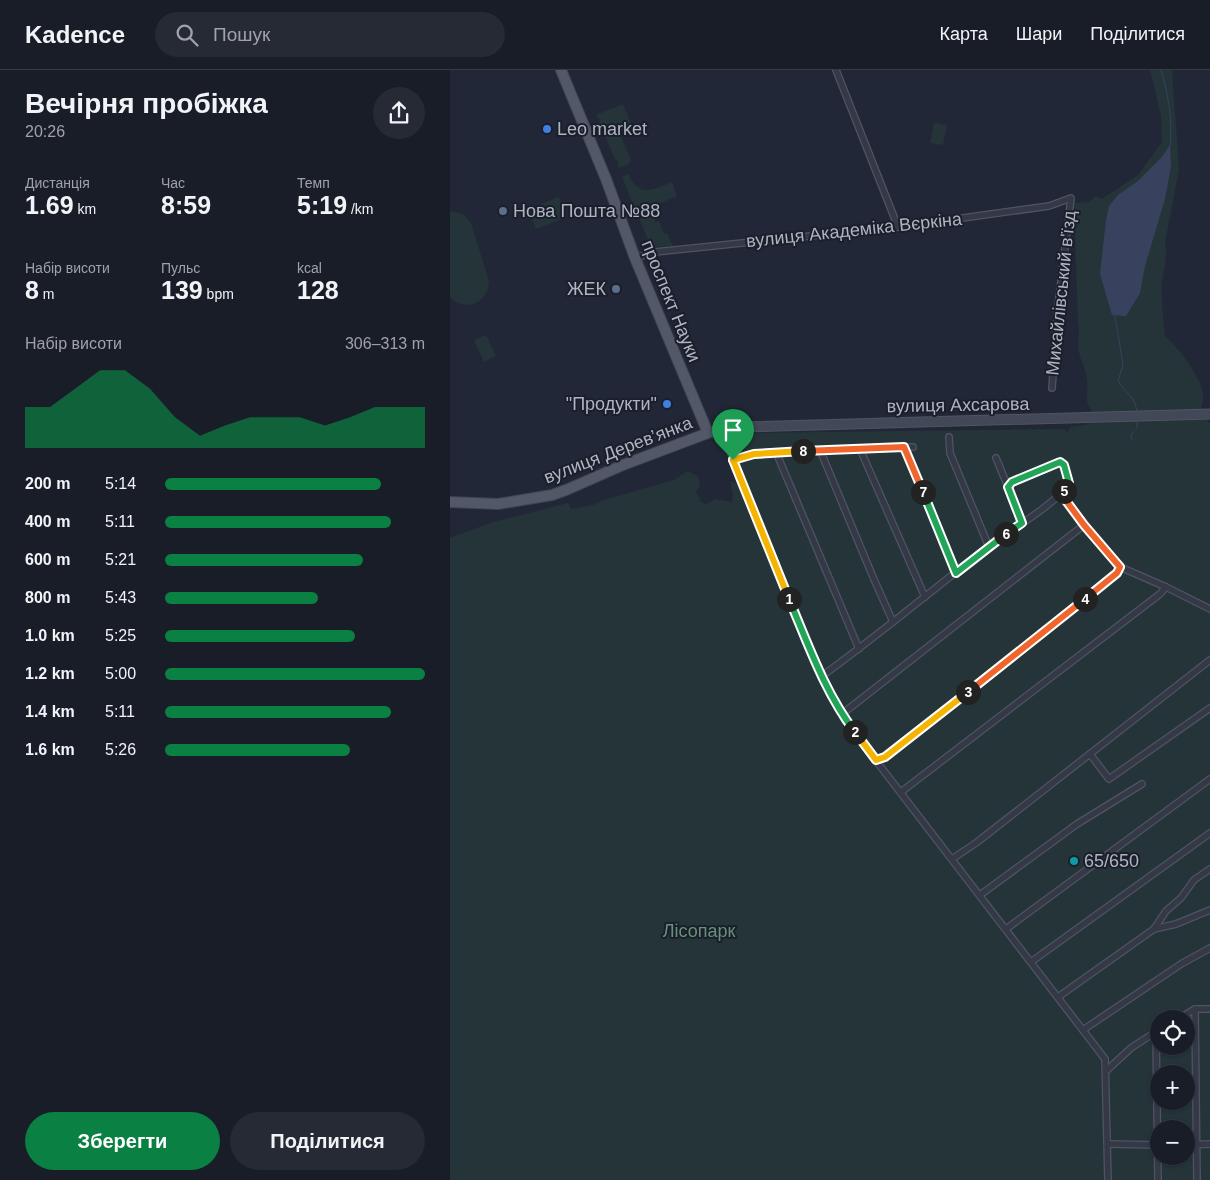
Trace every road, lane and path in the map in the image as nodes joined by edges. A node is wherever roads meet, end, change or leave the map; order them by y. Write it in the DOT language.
graph roads {
  1 [pos="562,70"];
  2 [pos="836,70"];
  3 [pos="1071,198"];
  4 [pos="898,227"];
  5 [pos="635,258"];
  6 [pos="1052,388"];
  7 [pos="1210,414"];
  8 [pos="721,429"];
  9 [pos="708,433"];
  10 [pos="949,437"];
  11 [pos="904,447"];
  12 [pos="913,447"];
  13 [pos="860,449"];
  14 [pos="820,450"];
  15 [pos="776,452"];
  16 [pos="996,458"];
  17 [pos="733,460"];
  18 [pos="1008,487"];
  19 [pos="1059,496"];
  20 [pos="450,502"];
  21 [pos="1022,523"];
  22 [pos="1084,525"];
  23 [pos="989,547"];
  24 [pos="1120,567"];
  25 [pos="956,573"];
  26 [pos="1166,587"];
  27 [pos="925,597"];
  28 [pos="1210,610"];
  29 [pos="893,622"];
  30 [pos="859,649"];
  31 [pos="1210,660"];
  32 [pos="822,676"];
  33 [pos="1210,708"];
  34 [pos="842,714"];
  35 [pos="1090,754"];
  36 [pos="876,760"];
  37 [pos="1210,779"];
  38 [pos="1142,784"];
  39 [pos="901,792"];
  40 [pos="1210,832"];
  41 [pos="952,859"];
  42 [pos="1210,869"];
  43 [pos="980,895"];
  44 [pos="1210,910"];
  45 [pos="1006,929"];
  46 [pos="1154,929"];
  47 [pos="1210,948"];
  48 [pos="1031,962"];
  49 [pos="1058,996"];
  50 [pos="1195,1009"];
  51 [pos="1210,1010"];
  52 [pos="1083,1030"];
  53 [pos="1150,1036"];
  54 [pos="1157,1055"];
  55 [pos="1106,1071"];
  56 [pos="1158,1120"];
  57 [pos="1109,1144"];
  58 [pos="1196,1144"];
  59 [pos="1210,1144"];
  60 [pos="1150,1145"];
  61 [pos="1158,1165"];
  62 [pos="1108,1180"];
  63 [pos="1158,1180"];
  64 [pos="1197,1180"];
  1 -- 5 [label="main road, проспект Науки"];
  2 -- 4 [label="street"];
  3 -- 4 [label="street, вулиця Академіка Вєркіна"];
  3 -- 6 [label="street, Михайлівський в'їзд"];
  4 -- 5 [label="street, вулиця Академіка Вєркіна"];
  5 -- 9 [label="main road, проспект Науки"];
  7 -- 8 [label="main road, вулиця Ахсарова"];
  8 -- 9 [label="main road, вулиця Ахсарова"];
  8 -- 17 [label="street"];
  9 -- 20 [label="main road, вулиця Дерев’янка"];
  10 -- 23 [label="street"];
  11 -- 12 [label="street"];
  11 -- 13 [label="street"];
  11 -- 25 [label="street"];
  13 -- 14 [label="street"];
  13 -- 27 [label="street"];
  14 -- 15 [label="street"];
  14 -- 29 [label="street"];
  15 -- 17 [label="street"];
  15 -- 30 [label="street"];
  16 -- 18 [label="street"];
  17 -- 32 [label="street"];
  18 -- 19 [label="street"];
  18 -- 21 [label="street"];
  19 -- 21 [label="street"];
  19 -- 22 [label="street"];
  21 -- 23 [label="street"];
  22 -- 24 [label="street"];
  22 -- 34 [label="street"];
  23 -- 25 [label="street"];
  24 -- 26 [label="street"];
  24 -- 36 [label="street"];
  25 -- 27 [label="street"];
  26 -- 28 [label="street"];
  26 -- 39 [label="street"];
  27 -- 29 [label="street"];
  29 -- 30 [label="street"];
  30 -- 32 [label="street"];
  31 -- 35 [label="street"];
  32 -- 34 [label="street"];
  33 -- 35 [label="street"];
  34 -- 36 [label="street"];
  35 -- 41 [label="street"];
  36 -- 39 [label="street"];
  37 -- 45 [label="street"];
  38 -- 43 [label="street"];
  39 -- 41 [label="street"];
  40 -- 48 [label="street"];
  41 -- 43 [label="street"];
  42 -- 46 [label="street"];
  43 -- 45 [label="street"];
  44 -- 46 [label="street"];
  45 -- 48 [label="street"];
  46 -- 49 [label="street"];
  47 -- 52 [label="street"];
  48 -- 49 [label="street"];
  49 -- 52 [label="street"];
  50 -- 51 [label="street"];
  50 -- 58 [label="street"];
  52 -- 55 [label="street"];
  53 -- 55 [label="street"];
  54 -- 56 [label="street"];
  55 -- 57 [label="street"];
  57 -- 60 [label="street"];
  57 -- 62 [label="street"];
  58 -- 59 [label="street"];
  58 -- 64 [label="street"];
  61 -- 63 [label="street"];
}
